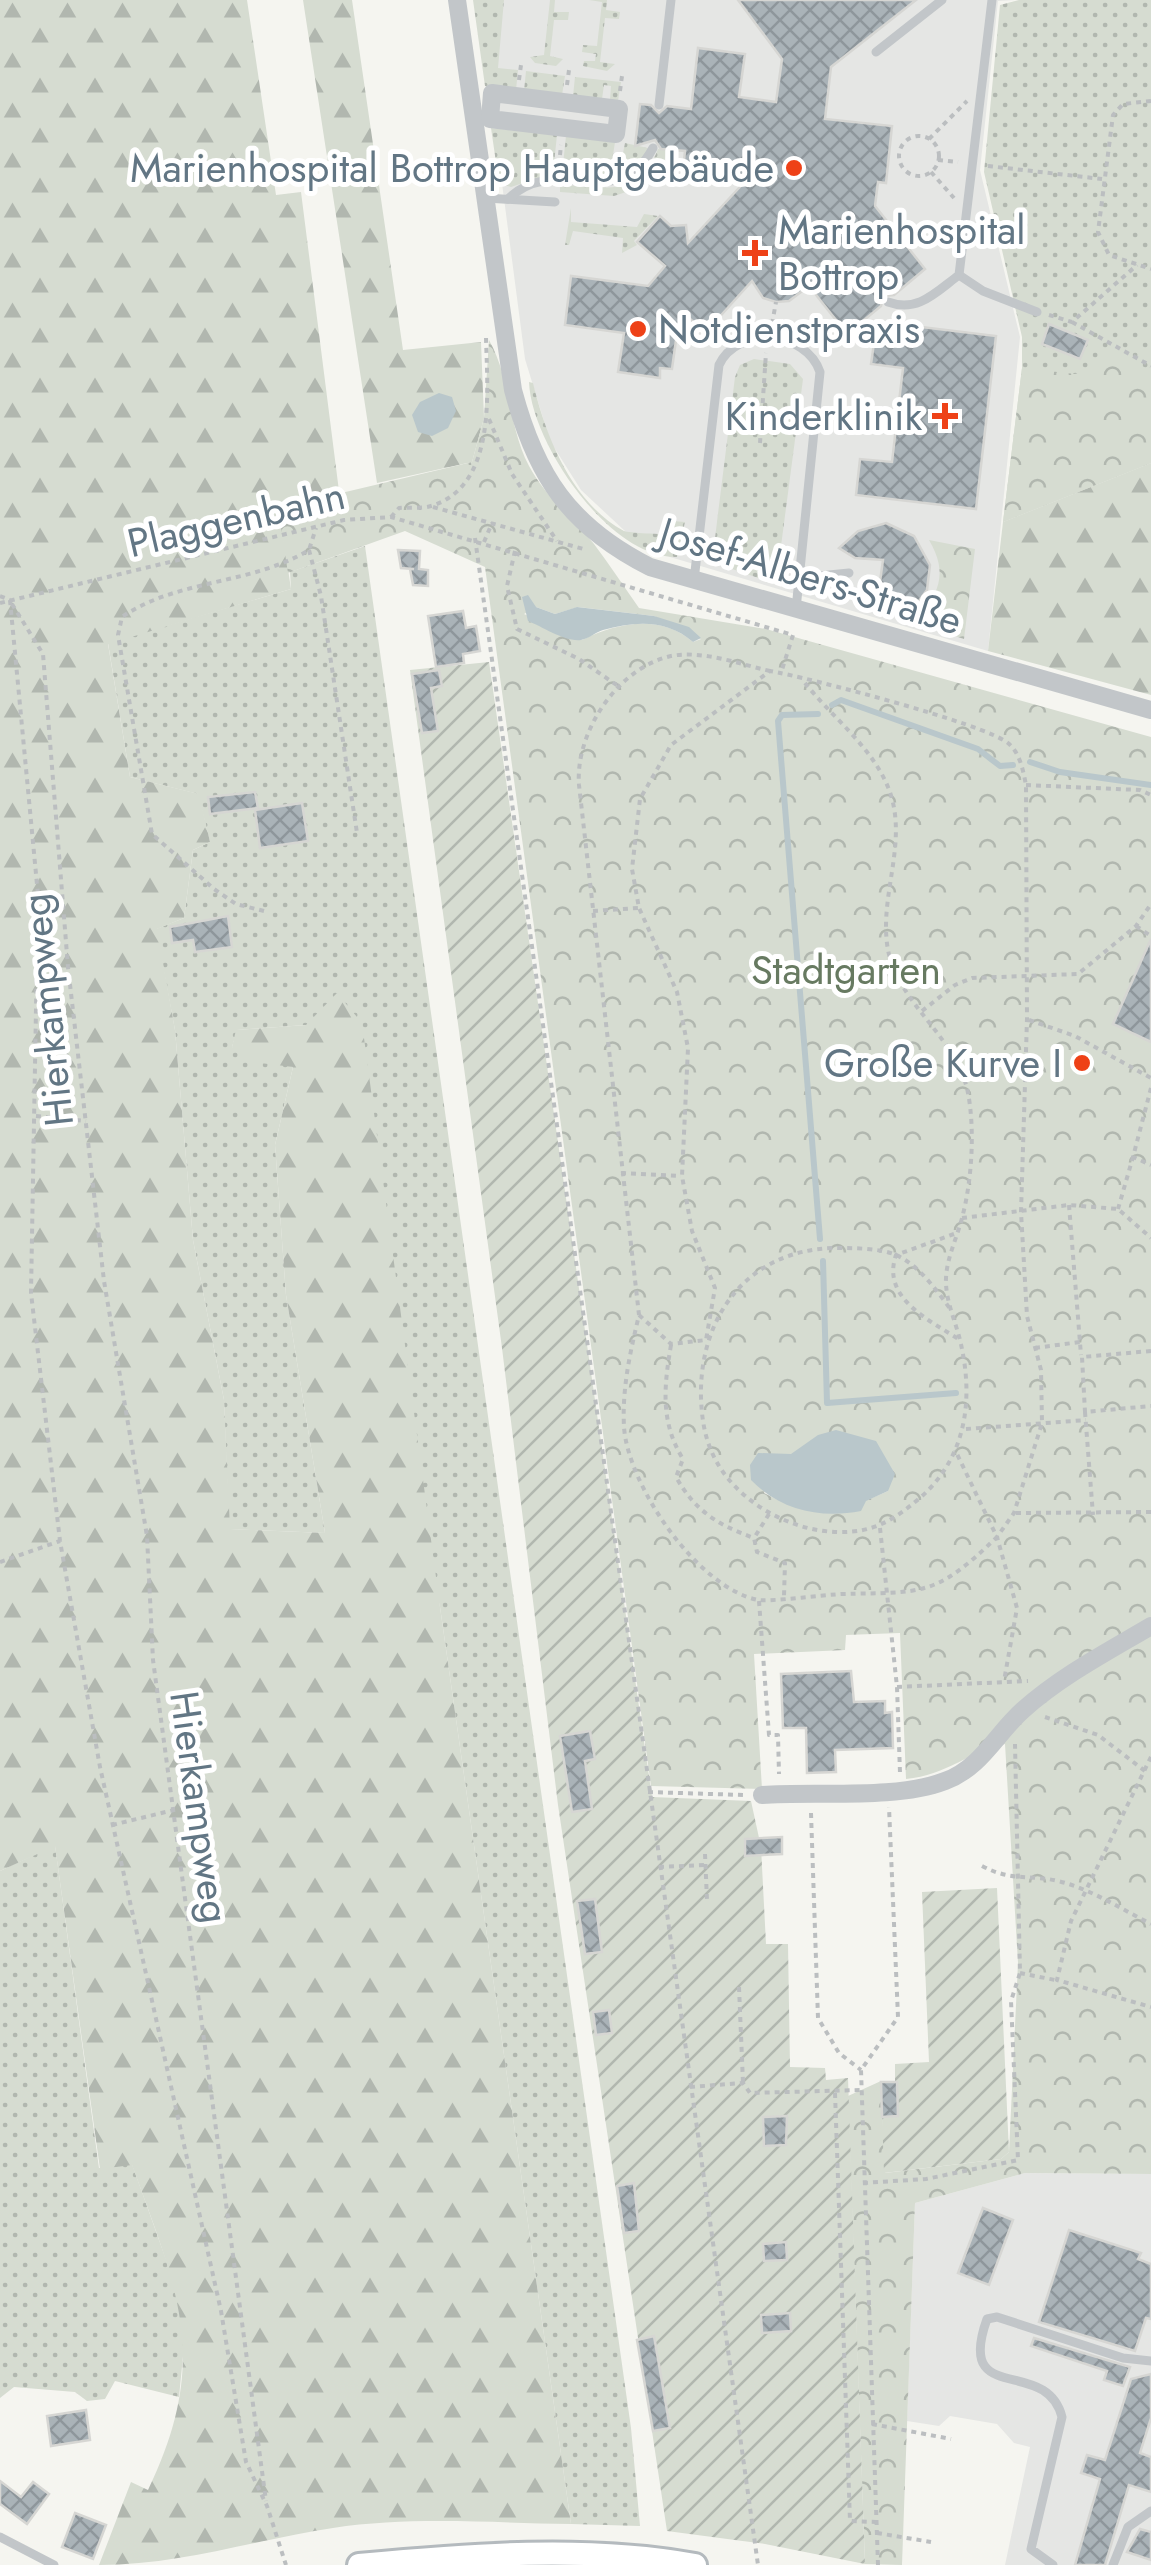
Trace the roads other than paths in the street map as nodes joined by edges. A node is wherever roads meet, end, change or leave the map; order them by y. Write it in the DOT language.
graph roads {
  1 [pos="457,0"];
  2 [pos="671,0"];
  3 [pos="942,0"];
  4 [pos="992,0"];
  5 [pos="876,52"];
  6 [pos="492,93"];
  7 [pos="659,104"];
  8 [pos="654,148"];
  9 [pos="484,198"];
  10 [pos="508,199"];
  11 [pos="555,202"];
  12 [pos="959,275"];
  13 [pos="888,302"];
  14 [pos="1037,312"];
  15 [pos="849,573"];
  16 [pos="800,578"];
  17 [pos="694,580"];
  18 [pos="796,609"];
  19 [pos="1151,710"];
  20 [pos="1151,1626"];
  21 [pos="771,1795"];
  22 [pos="1151,2360"];
  23 [pos="1151,2511"];
  24 [pos="0,2537"];
  25 [pos="471,2560"];
  26 [pos="54,2565"];
  27 [pos="360,2565"];
  28 [pos="695,2565"];
  29 [pos="1052,2565"];
  30 [pos="1113,2565"];
  1 -- 9 [label="street, Josef-Albers-Straße"];
  2 -- 7 [label="lane"];
  3 -- 5 [label="lane"];
  4 -- 12 [label="lane"];
  6 -- 6 [label="street"];
  8 -- 10 [label="lane"];
  9 -- 10 [label="lane"];
  9 -- 17 [label="street, Josef-Albers-Straße"];
  10 -- 11 [label="lane"];
  12 -- 13 [label="lane"];
  12 -- 14 [label="lane"];
  15 -- 16 [label="lane"];
  16 -- 17 [label="lane"];
  16 -- 18 [label="lane"];
  17 -- 18 [label="street, Josef-Albers-Straße"];
  18 -- 19 [label="street, Josef-Albers-Straße"];
  20 -- 21 [label="street"];
  22 -- 29 [label="lane"];
  23 -- 30 [label="lane"];
  24 -- 26 [label="lane"];
  25 -- 27 [label="main road"];
  25 -- 28 [label="main road"];
}
